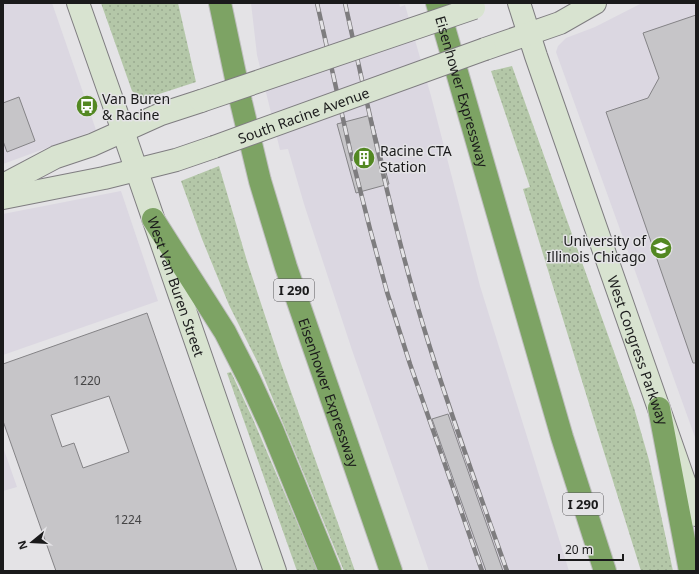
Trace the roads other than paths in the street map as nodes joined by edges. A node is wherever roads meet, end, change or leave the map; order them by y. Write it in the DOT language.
graph roads {
  1 [pos="78,3"];
  2 [pos="220,3"];
  3 [pos="437,3"];
  4 [pos="519,3"];
  5 [pos="595,3"];
  6 [pos="481,5"];
  7 [pos="529,34"];
  8 [pos="123,131"];
  9 [pos="137,170"];
  10 [pos="3,184"];
  11 [pos="3,198"];
  12 [pos="153,219"];
  13 [pos="659,408"];
  14 [pos="696,515"];
  15 [pos="274,571"];
  16 [pos="330,571"];
  17 [pos="391,571"];
  18 [pos="605,571"];
  19 [pos="690,571"];
  1 -- 8 [label="street, West Van Buren Street"];
  2 -- 17 [label="highway, Eisenhower Expressway / I 290"];
  3 -- 18 [label="highway, Eisenhower Expressway / I 290"];
  4 -- 7 [label="street, West Congress Parkway"];
  5 -- 7 [label="street, South Racine Avenue"];
  6 -- 8 [label="street, bridge"];
  7 -- 9 [label="street, South Racine Avenue, bridge"];
  7 -- 13 [label="street, West Congress Parkway"];
  8 -- 9 [label="street, West Van Buren Street"];
  8 -- 10 [label="street"];
  9 -- 11 [label="street, South Racine Avenue"];
  9 -- 12 [label="street, West Van Buren Street"];
  12 -- 15 [label="street, West Van Buren Street"];
  12 -- 16 [label="highway"];
  13 -- 14 [label="street, West Congress Parkway"];
  13 -- 19 [label="highway"];
}
